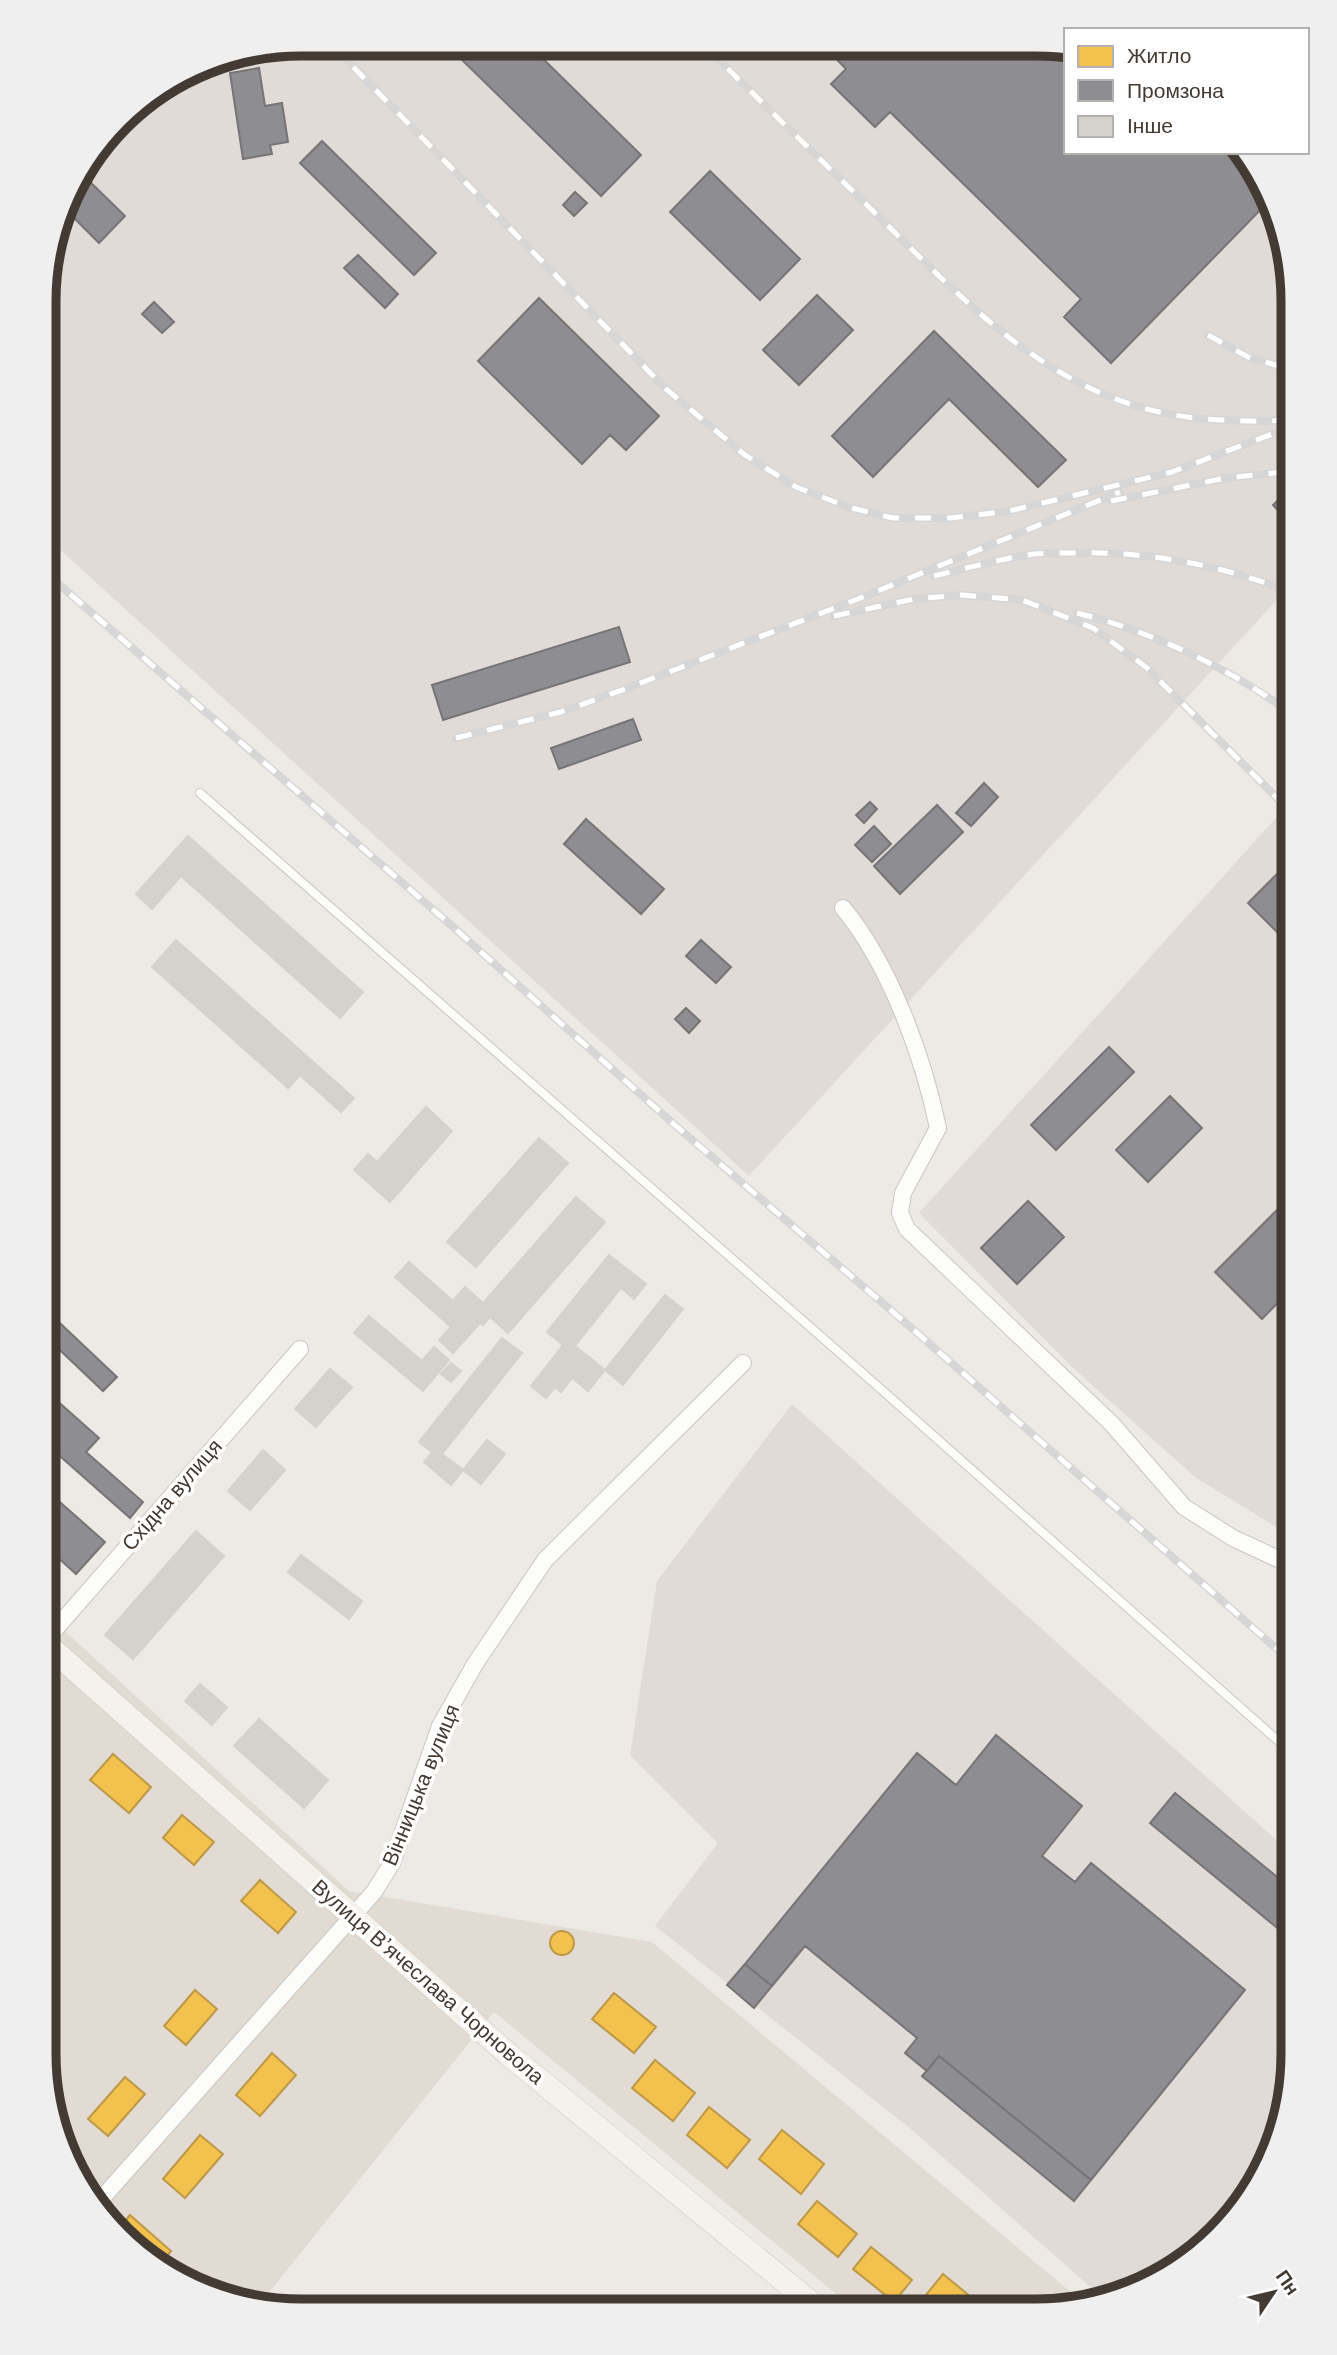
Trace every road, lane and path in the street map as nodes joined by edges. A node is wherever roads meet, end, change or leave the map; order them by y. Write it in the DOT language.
graph roads {
  1 [pos="200,793"];
  2 [pos="843,908"];
  3 [pos="300,1349"];
  4 [pos="743,1363"];
  5 [pos="1280,1560"];
  6 [pos="56,1628"];
  7 [pos="56,1653"];
  8 [pos="1280,1743"];
  9 [pos="352,1918"];
  10 [pos="103,2197"];
  11 [pos="806,2299"];
  1 -- 8 [label="lane"];
  2 -- 5 [label="street"];
  3 -- 6 [label="street, Східна вулиця"];
  4 -- 9 [label="street, Вінницька вулиця"];
  7 -- 9 [label="street, Вулиця Вʼячеслава Чорновола"];
  9 -- 10 [label="street, Вінницька вулиця"];
  9 -- 11 [label="street, Вулиця Вʼячеслава Чорновола"];
}
